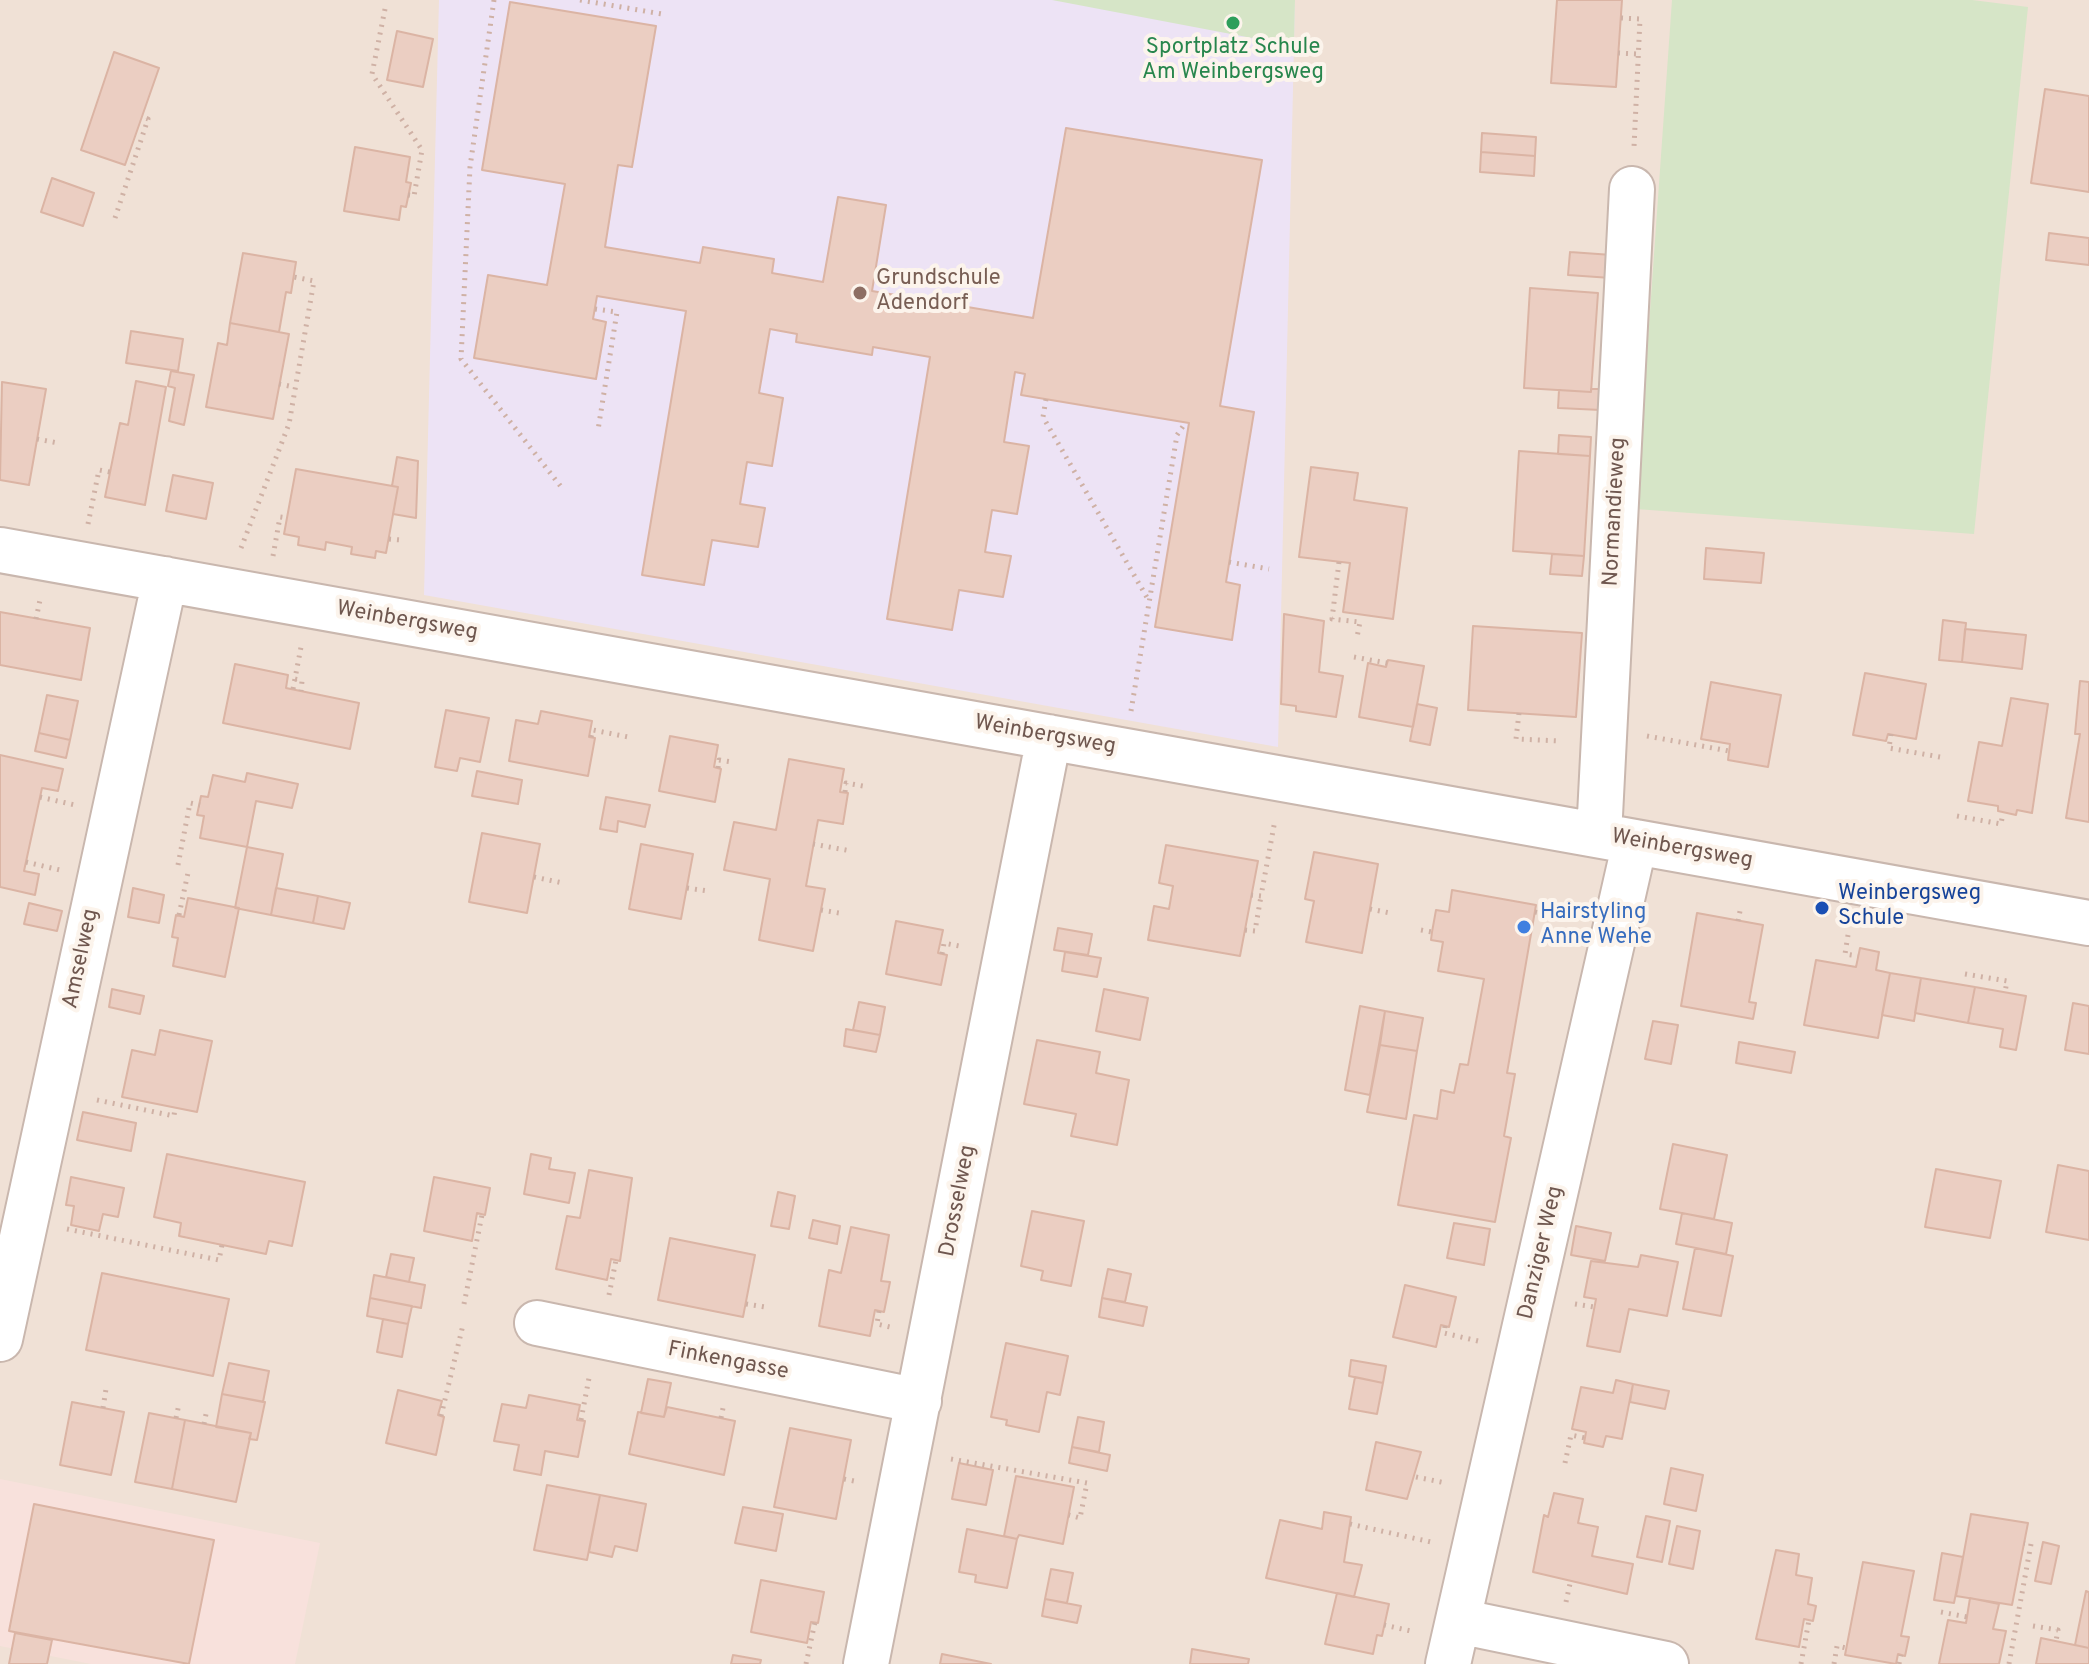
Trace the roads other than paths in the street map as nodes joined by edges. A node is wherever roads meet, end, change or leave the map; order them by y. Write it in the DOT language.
graph roads {
  1 [pos="1632,189"];
  2 [pos="0,550"];
  3 [pos="165,579"];
  4 [pos="1049,737"];
  5 [pos="1617,838"];
  6 [pos="2089,923"];
  7 [pos="537,1323"];
  8 [pos="0,1339"];
  9 [pos="919,1401"];
  10 [pos="1458,1621"];
  11 [pos="866,1664"];
  12 [pos="1448,1664"];
  13 [pos="1666,1664"];
  1 -- 5 [label="street, Normandieweg"];
  2 -- 3 [label="street, Weinbergsweg"];
  3 -- 4 [label="street, Weinbergsweg"];
  3 -- 8 [label="street, Amselweg"];
  4 -- 5 [label="street, Weinbergsweg"];
  4 -- 9 [label="street, Drosselweg"];
  5 -- 6 [label="street, Weinbergsweg"];
  5 -- 10 [label="street, Danziger Weg"];
  7 -- 9 [label="street, Finkengasse"];
  9 -- 11 [label="street, Drosselweg"];
  10 -- 12 [label="street, Danziger Weg"];
  10 -- 13 [label="street"];
}
